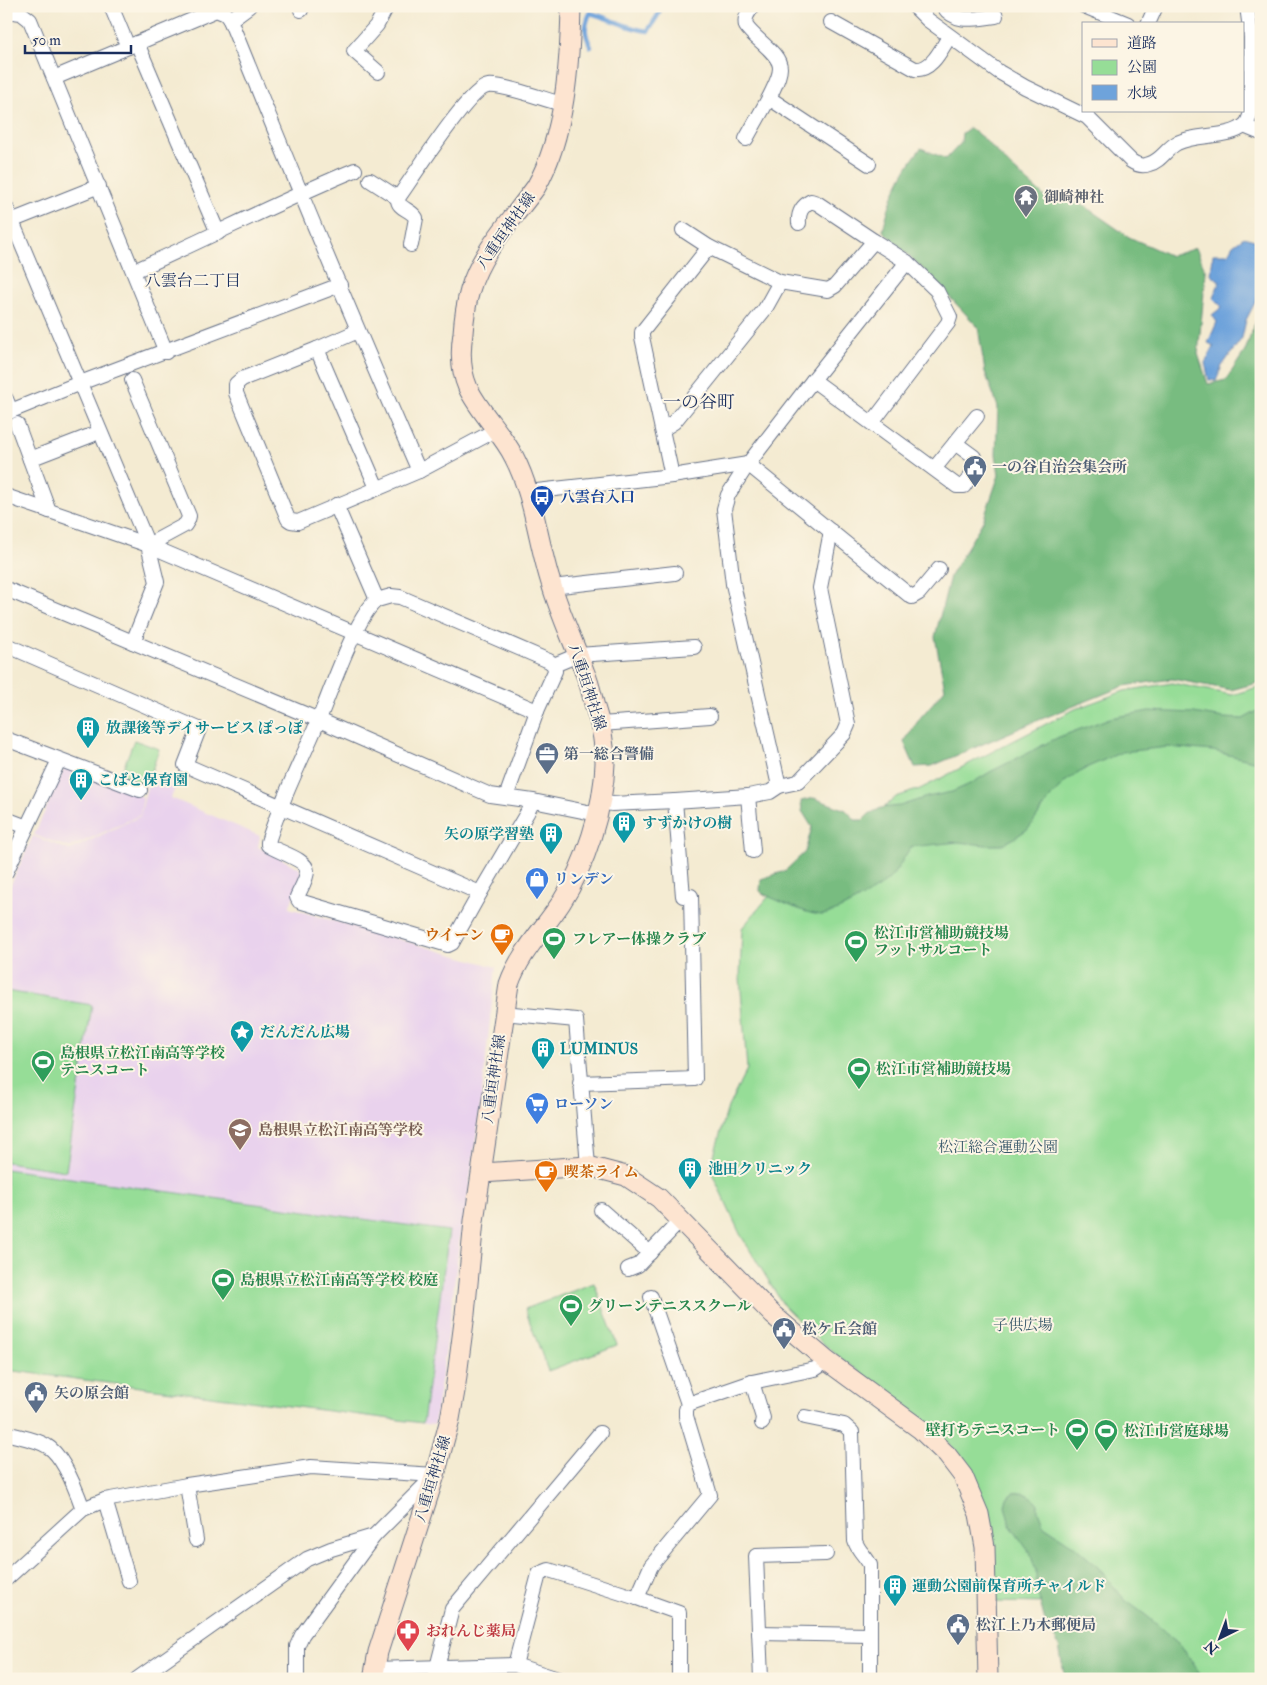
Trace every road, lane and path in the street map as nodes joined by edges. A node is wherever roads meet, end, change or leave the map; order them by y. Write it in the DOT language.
graph roads {
  1 [pos="112,6"];
  2 [pos="249,6"];
  3 [pos="387,6"];
  4 [pos="571,6"];
  5 [pos="753,6"];
  6 [pos="914,6"];
  7 [pos="943,6"];
  8 [pos="1084,6"];
  9 [pos="1156,6"];
  10 [pos="1247,6"];
  11 [pos="6,11"];
  12 [pos="996,16"];
  13 [pos="230,20"];
  14 [pos="831,22"];
  15 [pos="1123,22"];
  16 [pos="1149,22"];
  17 [pos="949,36"];
  18 [pos="132,45"];
  19 [pos="378,72"];
  20 [pos="54,78"];
  21 [pos="769,98"];
  22 [pos="562,104"];
  23 [pos="1082,111"];
  24 [pos="1090,114"];
  25 [pos="1244,126"];
  26 [pos="1261,133"];
  27 [pos="746,139"];
  28 [pos="869,164"];
  29 [pos="355,170"];
  30 [pos="370,180"];
  31 [pos="99,186"];
  32 [pos="300,193"];
  33 [pos="398,198"];
  34 [pos="6,207"];
  35 [pos="9,222"];
  36 [pos="799,223"];
  37 [pos="683,230"];
  38 [pos="218,233"];
  39 [pos="874,242"];
  40 [pos="411,245"];
  41 [pos="709,247"];
  42 [pos="907,262"];
  43 [pos="134,271"];
  44 [pos="780,282"];
  45 [pos="340,285"];
  46 [pos="358,331"];
  47 [pos="317,349"];
  48 [pos="166,352"];
  49 [pos="132,380"];
  50 [pos="813,380"];
  51 [pos="80,383"];
  52 [pos="10,412"];
  53 [pos="977,416"];
  54 [pos="872,423"];
  55 [pos="662,429"];
  56 [pos="496,430"];
  57 [pos="92,434"];
  58 [pos="955,443"];
  59 [pos="30,459"];
  60 [pos="748,464"];
  61 [pos="938,464"];
  62 [pos="419,471"];
  63 [pos="672,476"];
  64 [pos="377,488"];
  65 [pos="528,492"];
  66 [pos="6,496"];
  67 [pos="336,505"];
  68 [pos="49,510"];
  69 [pos="831,531"];
  70 [pos="148,545"];
  71 [pos="939,569"];
  72 [pos="675,573"];
  73 [pos="552,587"];
  74 [pos="6,589"];
  75 [pos="377,600"];
  76 [pos="355,633"];
  77 [pos="133,642"];
  78 [pos="6,645"];
  79 [pos="694,647"];
  80 [pos="578,655"];
  81 [pos="554,665"];
  82 [pos="537,710"];
  83 [pos="710,716"];
  84 [pos="319,720"];
  85 [pos="601,724"];
  86 [pos="6,739"];
  87 [pos="59,760"];
  88 [pos="779,786"];
  89 [pos="140,790"];
  90 [pos="748,796"];
  91 [pos="506,797"];
  92 [pos="533,801"];
  93 [pos="674,801"];
  94 [pos="280,806"];
  95 [pos="599,808"];
  96 [pos="6,819"];
  97 [pos="27,827"];
  98 [pos="753,851"];
  99 [pos="6,872"];
  100 [pos="480,893"];
  101 [pos="504,1013"];
  102 [pos="580,1083"];
  103 [pos="588,1166"];
  104 [pos="482,1173"];
  105 [pos="601,1210"];
  106 [pos="681,1220"];
  107 [pos="650,1253"];
  108 [pos="628,1269"];
  109 [pos="651,1296"];
  110 [pos="827,1361"];
  111 [pos="752,1382"];
  112 [pos="688,1404"];
  113 [pos="805,1417"];
  114 [pos="762,1423"];
  115 [pos="6,1433"];
  116 [pos="600,1433"];
  117 [pos="435,1474"];
  118 [pos="187,1484"];
  119 [pos="105,1500"];
  120 [pos="83,1510"];
  121 [pos="374,1536"];
  122 [pos="196,1540"];
  123 [pos="826,1554"];
  124 [pos="6,1579"];
  125 [pos="129,1581"];
  126 [pos="637,1598"];
  127 [pos="759,1633"];
  128 [pos="870,1635"];
  129 [pos="515,1664"];
  130 [pos="435,1673"];
  131 [pos="373,1674"];
  132 [pos="136,1679"];
  133 [pos="297,1679"];
  134 [pos="558,1679"];
  135 [pos="679,1679"];
  136 [pos="761,1679"];
  137 [pos="870,1679"];
  138 [pos="988,1679"];
  1 -- 18 [label="street"];
  2 -- 13 [label="street"];
  3 -- 19 [label="street"];
  4 -- 22 [label="main road, 八重垣神社線"];
  5 -- 21 [label="street"];
  6 -- 17 [label="street"];
  7 -- 12 [label="street"];
  8 -- 15 [label="street"];
  9 -- 16 [label="street"];
  10 -- 25 [label="street"];
  11 -- 20 [label="street"];
  13 -- 18 [label="street"];
  13 -- 32 [label="street"];
  14 -- 17 [label="street"];
  17 -- 23 [label="street"];
  18 -- 20 [label="street"];
  18 -- 38 [label="street"];
  20 -- 31 [label="street"];
  21 -- 27 [label="street"];
  21 -- 28 [label="street"];
  22 -- 33 [label="street"];
  22 -- 56 [label="main road, 八重垣神社線"];
  24 -- 25 [label="street"];
  25 -- 26 [label="street"];
  29 -- 32 [label="street"];
  30 -- 33 [label="street"];
  31 -- 35 [label="street"];
  31 -- 43 [label="street"];
  32 -- 38 [label="street"];
  32 -- 45 [label="street"];
  33 -- 40 [label="street"];
  34 -- 35 [label="street"];
  35 -- 51 [label="street"];
  36 -- 39 [label="street"];
  37 -- 41 [label="street"];
  38 -- 43 [label="street"];
  39 -- 42 [label="street"];
  39 -- 44 [label="street"];
  41 -- 44 [label="street"];
  41 -- 55 [label="street"];
  42 -- 50 [label="street"];
  42 -- 54 [label="street"];
  43 -- 48 [label="street"];
  44 -- 55 [label="street"];
  45 -- 46 [label="street"];
  45 -- 48 [label="street"];
  46 -- 47 [label="street"];
  46 -- 62 [label="street"];
  47 -- 64 [label="street"];
  47 -- 67 [label="street"];
  48 -- 51 [label="street"];
  49 -- 70 [label="street"];
  50 -- 54 [label="street"];
  50 -- 60 [label="street"];
  51 -- 52 [label="street"];
  51 -- 70 [label="street"];
  52 -- 59 [label="street"];
  53 -- 58 [label="street"];
  54 -- 58 [label="street"];
  55 -- 63 [label="street"];
  56 -- 62 [label="street"];
  56 -- 65 [label="main road, 八重垣神社線"];
  57 -- 59 [label="street"];
  58 -- 61 [label="street"];
  59 -- 68 [label="street"];
  60 -- 63 [label="street"];
  60 -- 69 [label="street"];
  60 -- 88 [label="street"];
  62 -- 64 [label="street"];
  63 -- 65 [label="street"];
  64 -- 67 [label="street"];
  65 -- 73 [label="main road, 八重垣神社線"];
  66 -- 68 [label="street"];
  67 -- 75 [label="street"];
  68 -- 70 [label="street"];
  69 -- 71 [label="street"];
  69 -- 88 [label="street"];
  70 -- 76 [label="street"];
  70 -- 77 [label="street"];
  72 -- 73 [label="street"];
  73 -- 80 [label="main road, 八重垣神社線"];
  74 -- 77 [label="street"];
  75 -- 76 [label="street"];
  75 -- 81 [label="street"];
  76 -- 82 [label="street"];
  76 -- 84 [label="street"];
  77 -- 84 [label="street"];
  78 -- 94 [label="street"];
  79 -- 80 [label="street"];
  80 -- 81 [label="street"];
  80 -- 85 [label="main road, 八重垣神社線"];
  81 -- 82 [label="street"];
  82 -- 91 [label="street"];
  83 -- 85 [label="street"];
  84 -- 91 [label="street"];
  84 -- 94 [label="street"];
  85 -- 95 [label="main road, 八重垣神社線"];
  86 -- 87 [label="street"];
  87 -- 89 [label="street"];
  87 -- 97 [label="street"];
  88 -- 90 [label="street"];
  90 -- 93 [label="street"];
  90 -- 98 [label="street"];
  91 -- 92 [label="street"];
  92 -- 95 [label="street"];
  92 -- 100 [label="street"];
  93 -- 95 [label="street"];
  93 -- 102 [label="street"];
  94 -- 100 [label="street"];
  94 -- 100 [label="street"];
  95 -- 101 [label="main road, 八重垣神社線"];
  96 -- 97 [label="street"];
  97 -- 99 [label="street"];
  101 -- 102 [label="street"];
  101 -- 104 [label="main road, 八重垣神社線"];
  102 -- 103 [label="street"];
  103 -- 104 [label="main road"];
  103 -- 106 [label="main road"];
  104 -- 117 [label="main road, 八重垣神社線"];
  105 -- 107 [label="street"];
  106 -- 107 [label="street"];
  106 -- 110 [label="main road"];
  107 -- 108 [label="street"];
  109 -- 112 [label="street"];
  110 -- 111 [label="street"];
  110 -- 138 [label="main road"];
  111 -- 112 [label="street"];
  111 -- 114 [label="street"];
  112 -- 126 [label="street"];
  113 -- 128 [label="street"];
  115 -- 120 [label="street"];
  116 -- 130 [label="street"];
  117 -- 118 [label="street"];
  117 -- 121 [label="street"];
  117 -- 131 [label="main road, 八重垣神社線"];
  118 -- 119 [label="street"];
  118 -- 122 [label="street"];
  119 -- 120 [label="street"];
  119 -- 125 [label="street"];
  120 -- 124 [label="street"];
  121 -- 132 [label="street"];
  121 -- 133 [label="street"];
  123 -- 127 [label="street"];
  126 -- 129 [label="street"];
  126 -- 135 [label="street"];
  127 -- 128 [label="street"];
  127 -- 136 [label="street"];
  128 -- 137 [label="street"];
  129 -- 130 [label="street"];
  129 -- 134 [label="street"];
  130 -- 131 [label="street"];
}
